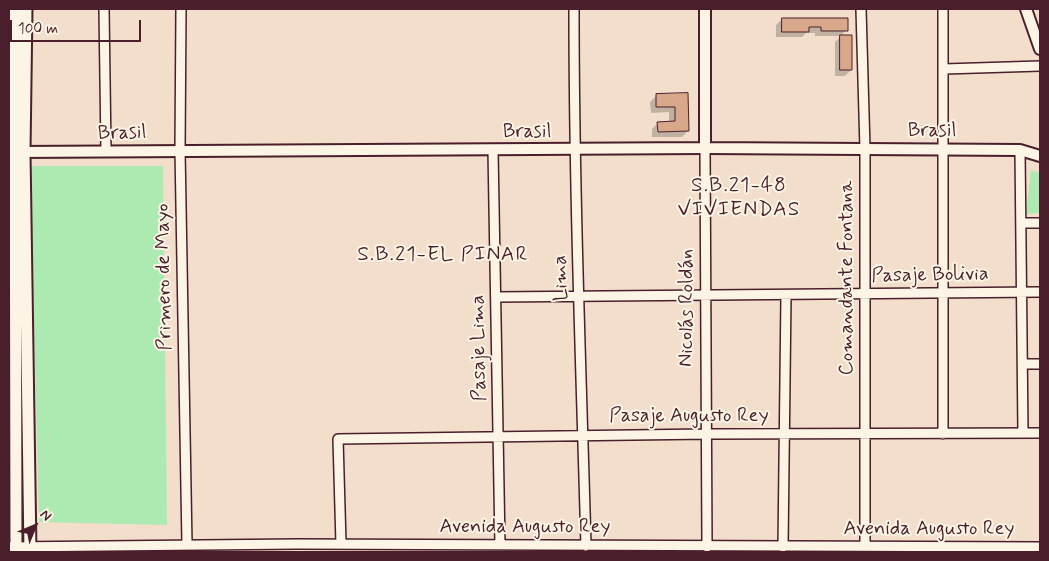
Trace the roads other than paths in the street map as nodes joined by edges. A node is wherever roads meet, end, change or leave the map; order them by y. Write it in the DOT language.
graph roads {
  1 [pos="14,9"];
  2 [pos="26,9"];
  3 [pos="104,9"];
  4 [pos="181,9"];
  5 [pos="574,9"];
  6 [pos="705,9"];
  7 [pos="861,9"];
  8 [pos="943,9"];
  9 [pos="1026,9"];
  10 [pos="1040,50"];
  11 [pos="1040,66"];
  12 [pos="944,69"];
  13 [pos="705,148"];
  14 [pos="865,149"];
  15 [pos="943,149"];
  16 [pos="180,150"];
  17 [pos="493,150"];
  18 [pos="574,150"];
  19 [pos="1020,150"];
  20 [pos="19,152"];
  21 [pos="106,152"];
  22 [pos="1040,156"];
  23 [pos="1022,223"];
  24 [pos="1040,223"];
  25 [pos="1022,292"];
  26 [pos="1040,292"];
  27 [pos="942,293"];
  28 [pos="580,295"];
  29 [pos="706,295"];
  30 [pos="786,295"];
  31 [pos="866,295"];
  32 [pos="497,296"];
  33 [pos="1023,364"];
  34 [pos="1040,364"];
  35 [pos="1023,433"];
  36 [pos="1040,433"];
  37 [pos="707,434"];
  38 [pos="784,434"];
  39 [pos="943,434"];
  40 [pos="866,435"];
  41 [pos="583,436"];
  42 [pos="500,437"];
  43 [pos="341,544"];
  44 [pos="187,545"];
  45 [pos="500,545"];
  46 [pos="586,546"];
  47 [pos="708,547"];
  48 [pos="783,547"];
  49 [pos="865,547"];
  50 [pos="1040,547"];
  51 [pos="297,548"];
  52 [pos="14,549"];
  53 [pos="421,549"];
  54 [pos="551,549"];
  55 [pos="30,550"];
  56 [pos="679,550"];
  57 [pos="1040,552"];
  1 -- 20 [label="main road"];
  2 -- 20 [label="main road"];
  3 -- 21 [label="street"];
  4 -- 16 [label="street, Primero de Mayo"];
  5 -- 18 [label="street, Lima"];
  6 -- 13 [label="street, Nicolás Roldán"];
  7 -- 14 [label="street, Comandante Fontana"];
  8 -- 12 [label="street"];
  9 -- 10 [label="street"];
  11 -- 12 [label="street"];
  12 -- 15 [label="street"];
  13 -- 14 [label="street, Brasil"];
  13 -- 18 [label="street, Brasil"];
  13 -- 29 [label="street, Nicolás Roldán"];
  14 -- 15 [label="street, Brasil"];
  14 -- 31 [label="street, Comandante Fontana"];
  15 -- 19 [label="street, Brasil"];
  15 -- 27 [label="street"];
  16 -- 17 [label="street, Brasil"];
  16 -- 21 [label="street, Brasil"];
  16 -- 44 [label="street, Primero de Mayo"];
  17 -- 18 [label="street, Brasil"];
  17 -- 32 [label="street, Pasaje Lima"];
  18 -- 28 [label="street, Lima"];
  19 -- 22 [label="street, Brasil"];
  19 -- 23 [label="street"];
  20 -- 21 [label="street, Brasil"];
  20 -- 52 [label="main road"];
  20 -- 55 [label="main road"];
  23 -- 24 [label="street"];
  23 -- 25 [label="street"];
  25 -- 26 [label="street, Pasaje Bolivia"];
  25 -- 27 [label="street, Pasaje Bolivia"];
  25 -- 33 [label="street"];
  27 -- 31 [label="street, Pasaje Bolivia"];
  27 -- 39 [label="street"];
  28 -- 29 [label="street, Pasaje Bolivia"];
  28 -- 32 [label="street, Pasaje Bolivia"];
  28 -- 41 [label="street, Lima"];
  29 -- 30 [label="street, Pasaje Bolivia"];
  29 -- 37 [label="street, Nicolás Roldán"];
  30 -- 31 [label="street, Pasaje Bolivia"];
  30 -- 38 [label="street"];
  31 -- 40 [label="street, Comandante Fontana"];
  32 -- 42 [label="street, Pasaje Lima"];
  33 -- 34 [label="street"];
  33 -- 35 [label="street"];
  35 -- 36 [label="street, Pasaje Augusto Rey"];
  35 -- 39 [label="street, Pasaje Augusto Rey"];
  37 -- 38 [label="street, Pasaje Augusto Rey"];
  37 -- 41 [label="street, Pasaje Augusto Rey"];
  37 -- 47 [label="street, Nicolás Roldán"];
  38 -- 40 [label="street, Pasaje Augusto Rey"];
  38 -- 48 [label="street"];
  39 -- 40 [label="street, Pasaje Augusto Rey"];
  40 -- 49 [label="street, Comandante Fontana"];
  41 -- 42 [label="street, Pasaje Augusto Rey"];
  41 -- 46 [label="street, Lima"];
  42 -- 43 [label="street, Pasaje Augusto Rey"];
  42 -- 45 [label="street, Pasaje Lima"];
  43 -- 51 [label="street, Avenida Augusto Rey"];
  43 -- 53 [label="street, Avenida Augusto Rey"];
  44 -- 51 [label="street, Avenida Augusto Rey"];
  44 -- 55 [label="street, Avenida Augusto Rey"];
  45 -- 53 [label="street, Avenida Augusto Rey"];
  45 -- 54 [label="street, Avenida Augusto Rey"];
  46 -- 54 [label="street, Avenida Augusto Rey"];
  46 -- 56 [label="street, Avenida Augusto Rey"];
  47 -- 48 [label="street, Avenida Augusto Rey"];
  47 -- 56 [label="street, Avenida Augusto Rey"];
  48 -- 49 [label="street, Avenida Augusto Rey"];
  49 -- 50 [label="street, Avenida Augusto Rey"];
  50 -- 57 [label="street"];
  52 -- 55 [label="street, Avenida Augusto Rey"];
}
